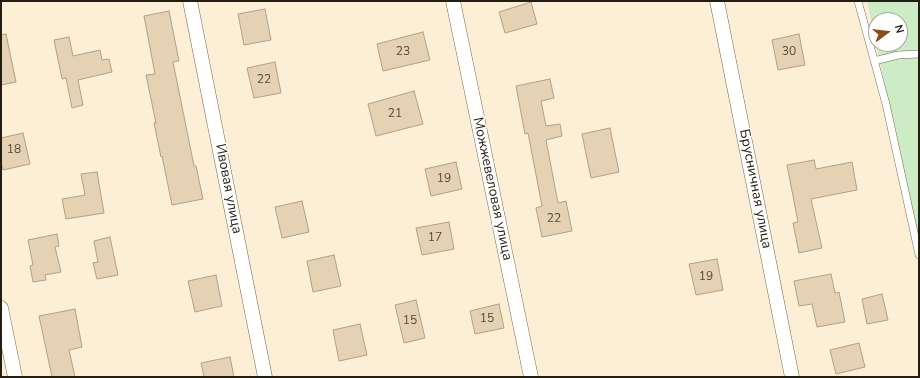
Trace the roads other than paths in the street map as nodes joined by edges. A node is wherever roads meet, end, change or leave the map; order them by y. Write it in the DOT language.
graph roads {
  1 [pos="190,1"];
  2 [pos="453,1"];
  3 [pos="717,1"];
  4 [pos="858,1"];
  5 [pos="919,54"];
  6 [pos="874,61"];
  7 [pos="919,255"];
  8 [pos="1,308"];
  9 [pos="15,377"];
  10 [pos="265,377"];
  11 [pos="531,377"];
  12 [pos="792,377"];
  1 -- 10 [label="street, Ивовая улица"];
  2 -- 11 [label="street, Можжевеловая улица"];
  3 -- 12 [label="street, Брусничная улица"];
  4 -- 6 [label="lane"];
  5 -- 6 [label="lane"];
  6 -- 7 [label="lane"];
  8 -- 9 [label="street"];
}
